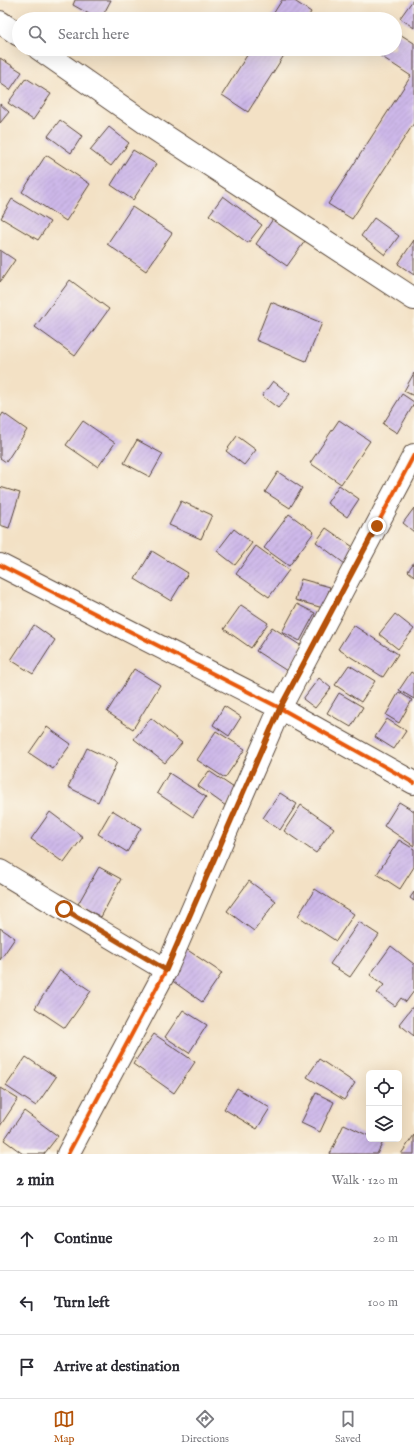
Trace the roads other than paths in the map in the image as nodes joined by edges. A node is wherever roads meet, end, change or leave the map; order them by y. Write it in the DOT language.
graph roads {
  1 [pos="0,22"];
  2 [pos="12,30"];
  3 [pos="49,56"];
  4 [pos="414,299"];
  5 [pos="414,455"];
  6 [pos="0,565"];
  7 [pos="280,708"];
  8 [pos="414,783"];
  9 [pos="0,871"];
  10 [pos="166,970"];
  11 [pos="68,1154"];
  1 -- 2 [label="street"];
  3 -- 4 [label="street"];
  5 -- 7 [label="street"];
  6 -- 7 [label="street"];
  7 -- 8 [label="street"];
  7 -- 10 [label="street"];
  9 -- 10 [label="street"];
  10 -- 11 [label="street"];
}
